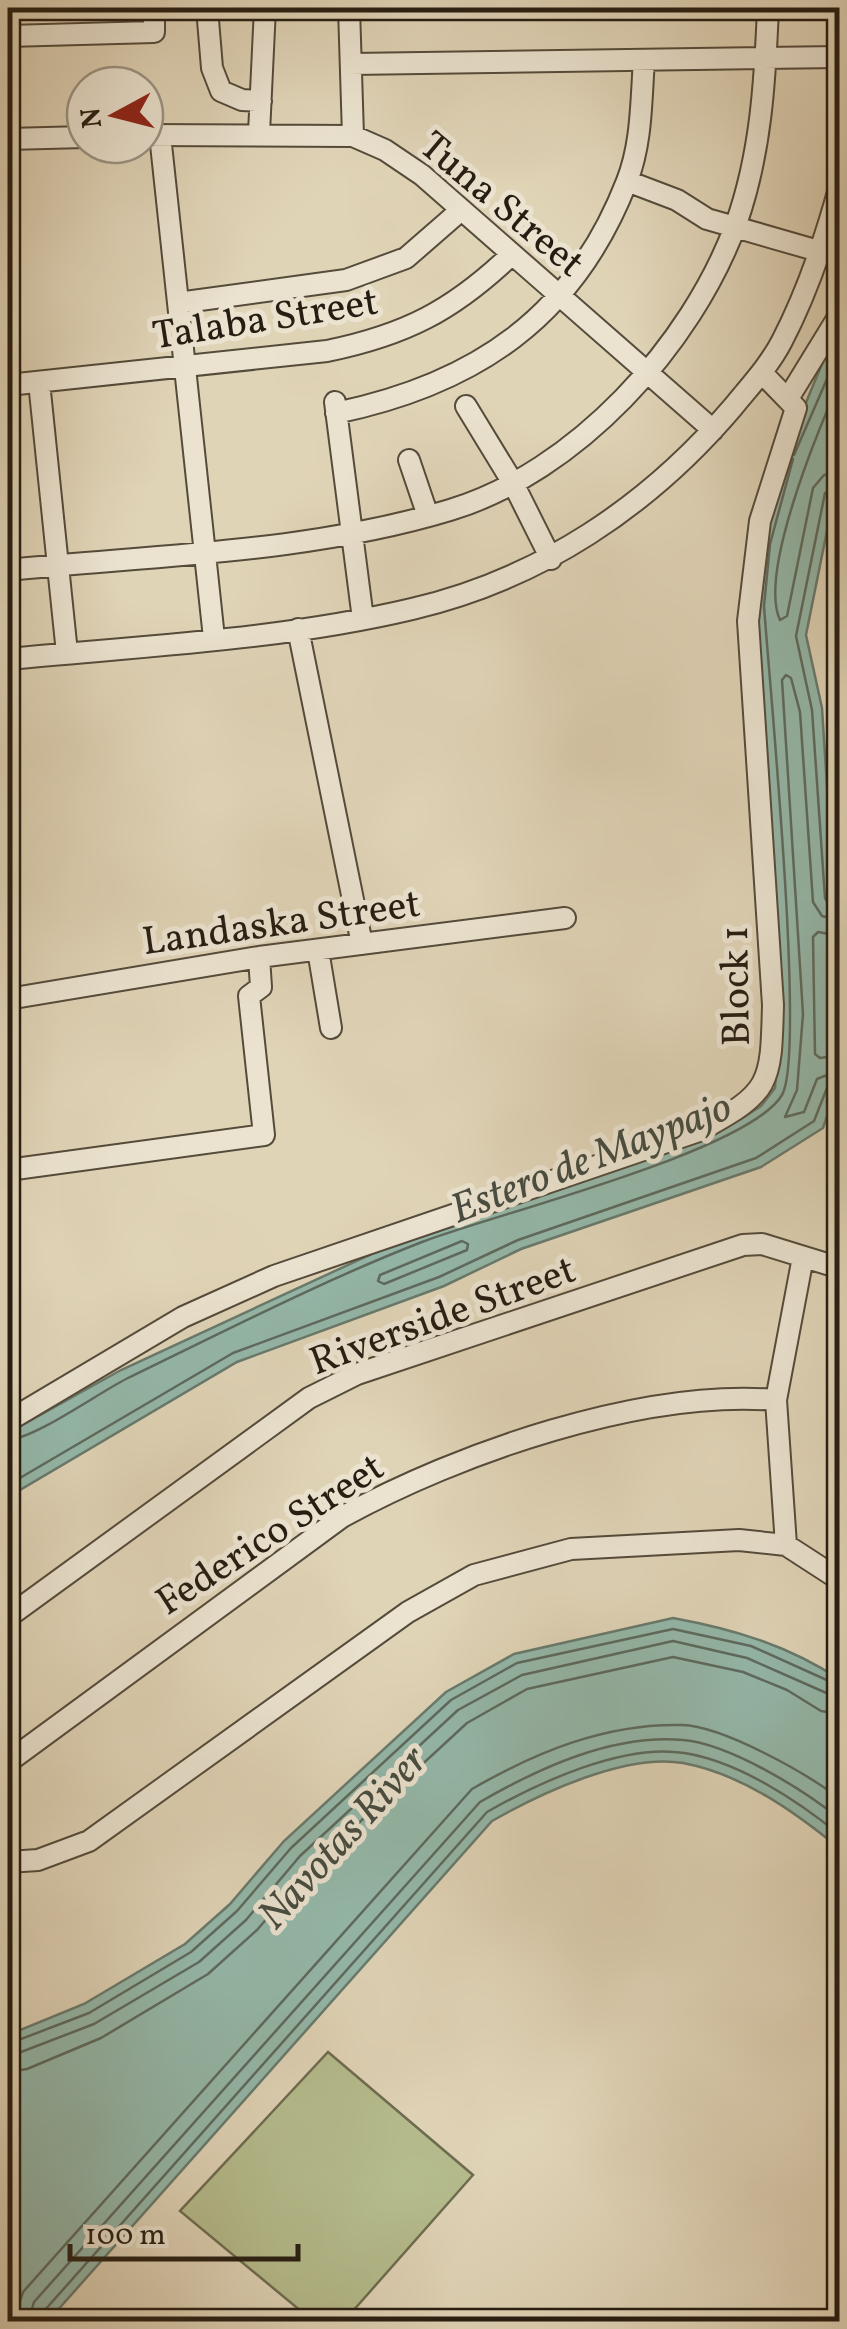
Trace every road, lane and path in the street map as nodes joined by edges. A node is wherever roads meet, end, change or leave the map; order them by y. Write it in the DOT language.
graph roads {
  1 [pos="154,8"];
  2 [pos="208,8"];
  3 [pos="265,8"];
  4 [pos="350,8"];
  5 [pos="768,8"];
  6 [pos="8,36"];
  7 [pos="840,57"];
  8 [pos="644,60"];
  9 [pos="766,60"];
  10 [pos="351,64"];
  11 [pos="253,100"];
  12 [pos="259,133"];
  13 [pos="165,135"];
  14 [pos="353,136"];
  15 [pos="65,138"];
  16 [pos="8,139"];
  17 [pos="157,165"];
  18 [pos="628,181"];
  19 [pos="840,185"];
  20 [pos="460,211"];
  21 [pos="735,226"];
  22 [pos="822,252"];
  23 [pos="510,256"];
  24 [pos="560,297"];
  25 [pos="178,303"];
  26 [pos="840,314"];
  27 [pos="184,367"];
  28 [pos="648,372"];
  29 [pos="762,372"];
  30 [pos="39,382"];
  31 [pos="8,385"];
  32 [pos="789,397"];
  33 [pos="466,406"];
  34 [pos="713,430"];
  35 [pos="409,460"];
  36 [pos="513,482"];
  37 [pos="428,516"];
  38 [pos="349,536"];
  39 [pos="204,550"];
  40 [pos="552,559"];
  41 [pos="56,565"];
  42 [pos="8,570"];
  43 [pos="363,619"];
  44 [pos="298,629"];
  45 [pos="214,638"];
  46 [pos="68,653"];
  47 [pos="8,659"];
  48 [pos="565,918"];
  49 [pos="362,944"];
  50 [pos="318,950"];
  51 [pos="260,957"];
  52 [pos="8,1000"];
  53 [pos="331,1028"];
  54 [pos="8,1170"];
  55 [pos="803,1256"];
  56 [pos="840,1268"];
  57 [pos="776,1400"];
  58 [pos="8,1421"];
  59 [pos="786,1545"];
  60 [pos="840,1580"];
  61 [pos="8,1617"];
  62 [pos="8,1762"];
  63 [pos="8,1862"];
  1 -- 6 [label="street"];
  2 -- 11 [label="street"];
  3 -- 11 [label="street"];
  4 -- 10 [label="street"];
  5 -- 9 [label="street"];
  7 -- 9 [label="street"];
  8 -- 9 [label="street"];
  8 -- 10 [label="street"];
  8 -- 18 [label="street"];
  9 -- 21 [label="street"];
  10 -- 14 [label="street"];
  11 -- 12 [label="street"];
  12 -- 13 [label="street, Tuna Street"];
  12 -- 14 [label="street, Tuna Street"];
  14 -- 20 [label="street, Tuna Street"];
  15 -- 16 [label="street"];
  17 -- 25 [label="street"];
  18 -- 21 [label="street"];
  18 -- 24 [label="street"];
  19 -- 22 [label="street"];
  20 -- 23 [label="street, Tuna Street"];
  20 -- 25 [label="street"];
  21 -- 22 [label="street"];
  21 -- 28 [label="street"];
  22 -- 29 [label="street"];
  23 -- 24 [label="street, Tuna Street"];
  23 -- 27 [label="street, Talaba Street"];
  24 -- 28 [label="street, Tuna Street"];
  24 -- 38 [label="street"];
  25 -- 27 [label="street"];
  26 -- 32 [label="street"];
  27 -- 30 [label="street, Talaba Street"];
  27 -- 39 [label="street"];
  28 -- 34 [label="street, Tuna Street"];
  28 -- 36 [label="street"];
  29 -- 32 [label="street"];
  29 -- 34 [label="street"];
  30 -- 31 [label="street, Talaba Street"];
  30 -- 41 [label="street"];
  32 -- 58 [label="street, Block 1"];
  33 -- 36 [label="street"];
  34 -- 40 [label="street"];
  35 -- 37 [label="street"];
  36 -- 37 [label="street"];
  36 -- 40 [label="street"];
  37 -- 38 [label="street"];
  38 -- 39 [label="street"];
  38 -- 43 [label="street"];
  39 -- 41 [label="street"];
  39 -- 45 [label="street"];
  40 -- 43 [label="street"];
  41 -- 42 [label="street"];
  41 -- 46 [label="street"];
  43 -- 44 [label="street"];
  44 -- 45 [label="street"];
  44 -- 49 [label="street"];
  45 -- 46 [label="street"];
  46 -- 47 [label="street"];
  48 -- 49 [label="street, Landaska Street"];
  49 -- 50 [label="street, Landaska Street"];
  50 -- 51 [label="street, Landaska Street"];
  50 -- 53 [label="street"];
  51 -- 52 [label="street, Landaska Street"];
  51 -- 54 [label="street"];
  55 -- 56 [label="street, Riverside Street"];
  55 -- 57 [label="street"];
  55 -- 61 [label="street, Riverside Street"];
  57 -- 59 [label="street"];
  57 -- 62 [label="street, Federico Street"];
  59 -- 60 [label="street"];
  59 -- 63 [label="street"];
}
